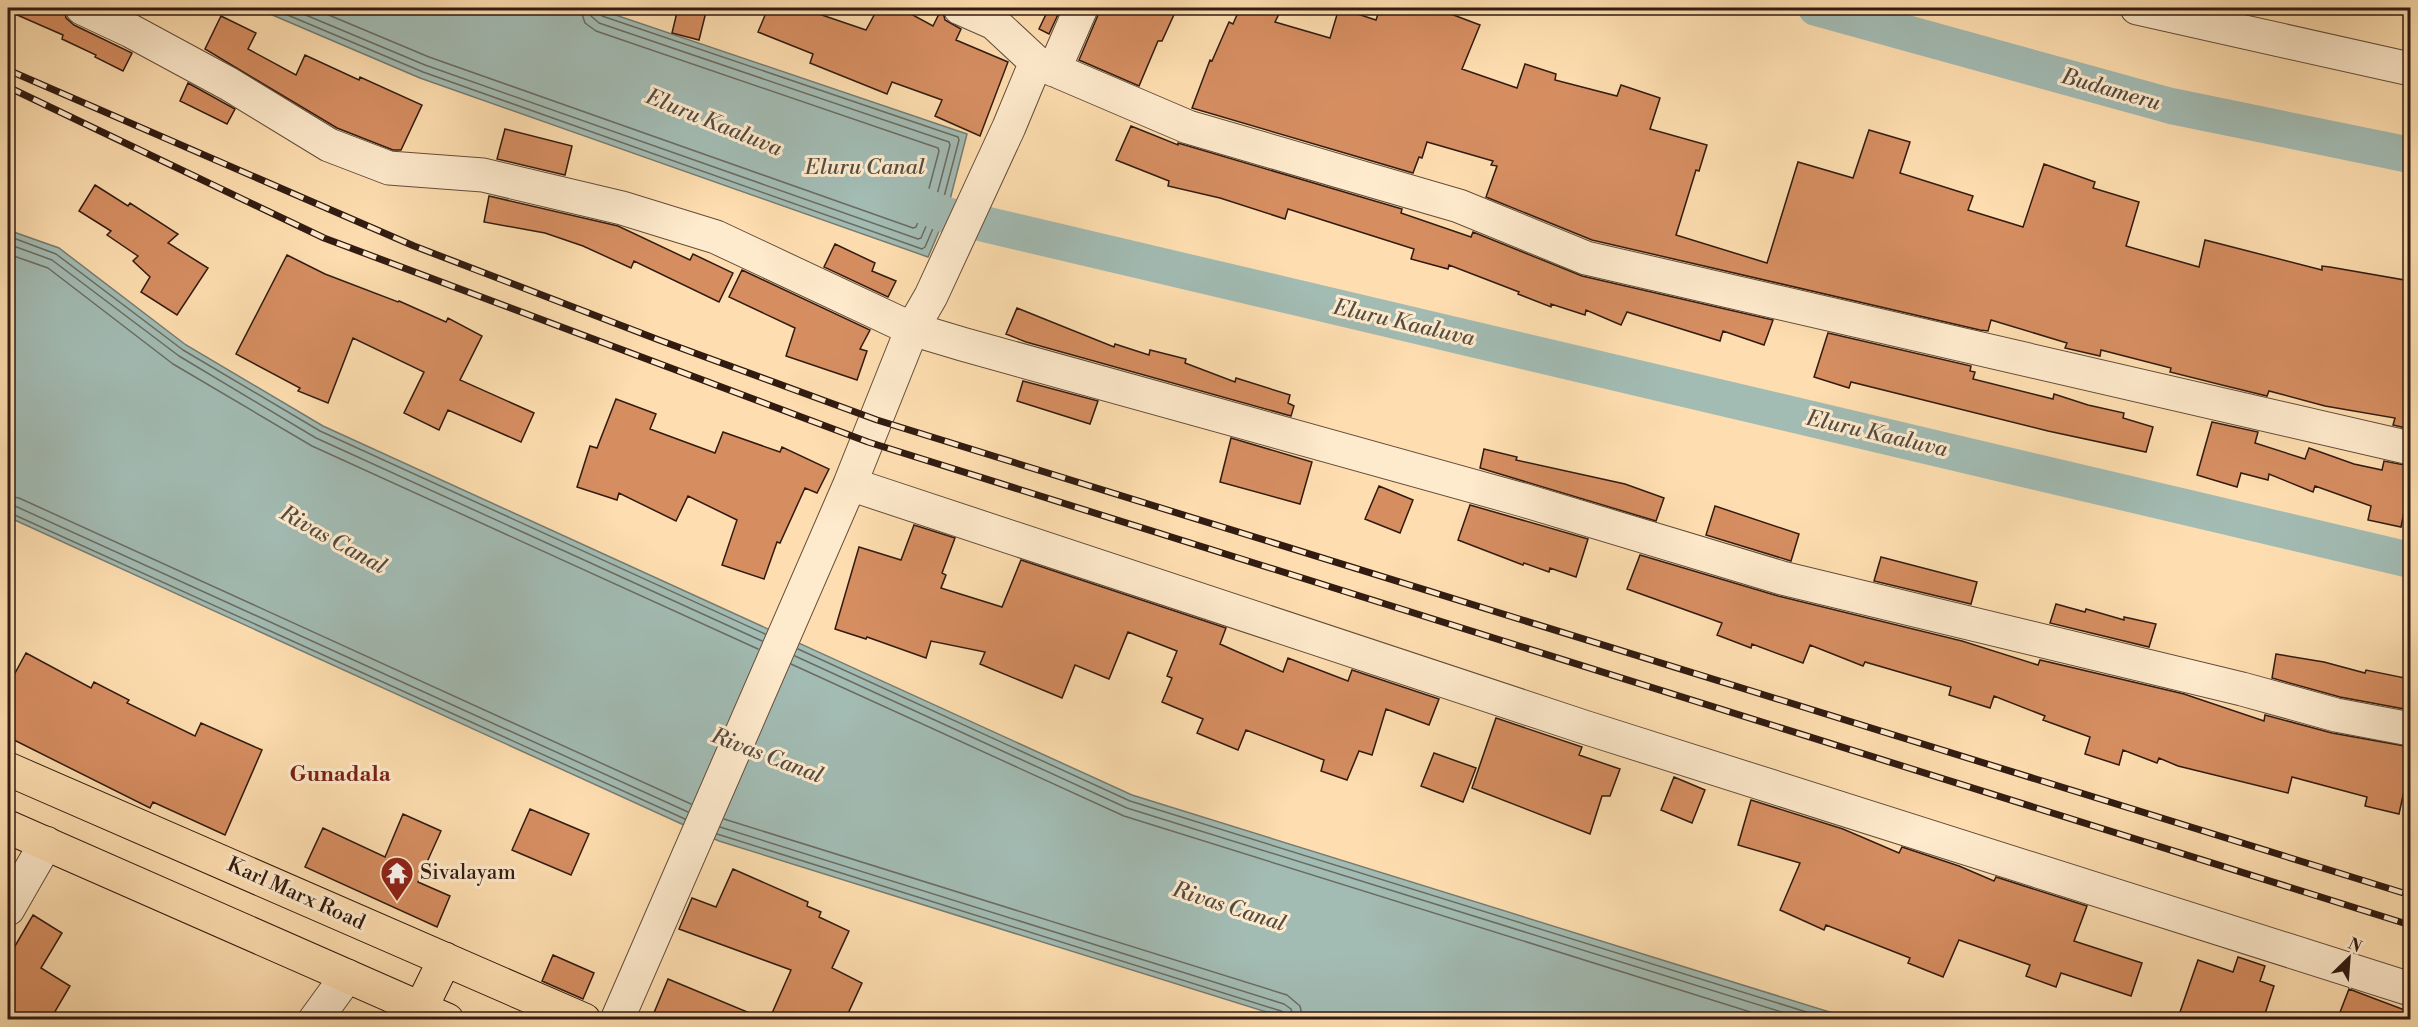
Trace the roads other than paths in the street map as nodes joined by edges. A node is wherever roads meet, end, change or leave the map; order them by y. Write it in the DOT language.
graph roads {
  1 [pos="82,8"];
  2 [pos="960,8"];
  3 [pos="1081,8"];
  4 [pos="2137,8"];
  5 [pos="1045,66"];
  6 [pos="2410,69"];
  7 [pos="912,329"];
  8 [pos="2410,448"];
  9 [pos="850,484"];
  10 [pos="2410,729"];
  11 [pos="8,769"];
  12 [pos="8,827"];
  13 [pos="46,843"];
  14 [pos="8,909"];
  15 [pos="445,959"];
  16 [pos="347,976"];
  17 [pos="2410,989"];
  18 [pos="434,1014"];
  19 [pos="315,1020"];
  20 [pos="584,1020"];
  21 [pos="617,1020"];
  1 -- 7 [label="street"];
  2 -- 5 [label="street"];
  3 -- 5 [label="street"];
  4 -- 6 [label="street"];
  5 -- 7 [label="street"];
  5 -- 8 [label="street"];
  7 -- 9 [label="street"];
  7 -- 10 [label="street"];
  9 -- 17 [label="street"];
  9 -- 21 [label="street"];
  11 -- 15 [label="main road, Karl Marx Road"];
  12 -- 13 [label="main road"];
  13 -- 14 [label="street"];
  13 -- 16 [label="main road"];
  15 -- 18 [label="main road"];
  15 -- 20 [label="main road, Karl Marx Road"];
  16 -- 18 [label="main road"];
  16 -- 19 [label="street"];
}
